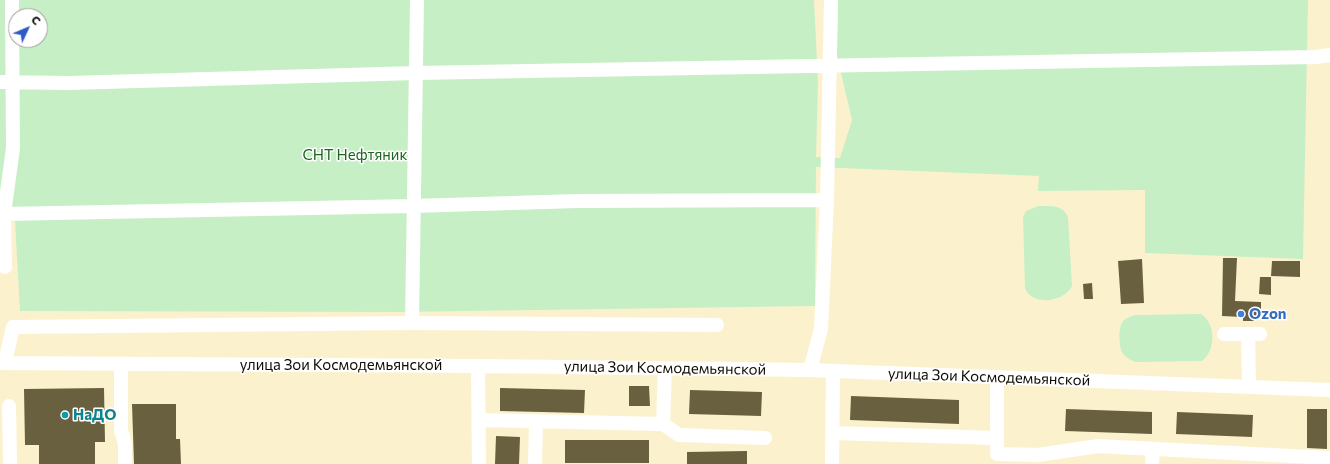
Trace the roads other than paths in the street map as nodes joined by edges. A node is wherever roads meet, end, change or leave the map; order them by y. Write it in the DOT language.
graph roads {
  1 [pos="12,0"];
  2 [pos="417,0"];
  3 [pos="831,0"];
  4 [pos="1330,55"];
  5 [pos="830,66"];
  6 [pos="416,73"];
  7 [pos="6,82"];
  8 [pos="827,200"];
  9 [pos="414,206"];
  10 [pos="4,214"];
  11 [pos="5,267"];
  12 [pos="412,323"];
  13 [pos="717,325"];
  14 [pos="7,327"];
  15 [pos="1224,334"];
  16 [pos="2,363"];
  17 [pos="121,364"];
  18 [pos="478,366"];
  19 [pos="665,369"];
  20 [pos="810,370"];
  21 [pos="833,371"];
  22 [pos="997,377"];
  23 [pos="1249,387"];
  24 [pos="1330,390"];
  25 [pos="9,406"];
  26 [pos="478,420"];
  27 [pos="536,421"];
  28 [pos="663,424"];
  29 [pos="833,433"];
  30 [pos="765,438"];
  31 [pos="997,438"];
  32 [pos="1153,449"];
  33 [pos="1330,458"];
  34 [pos="997,459"];
  35 [pos="10,464"];
  36 [pos="125,464"];
  37 [pos="479,464"];
  38 [pos="535,464"];
  39 [pos="832,464"];
  40 [pos="1152,464"];
  1 -- 7 [label="street"];
  2 -- 6 [label="street"];
  3 -- 5 [label="street"];
  4 -- 5 [label="street"];
  5 -- 6 [label="street"];
  5 -- 8 [label="street"];
  6 -- 7 [label="street"];
  6 -- 9 [label="street"];
  7 -- 10 [label="street"];
  8 -- 9 [label="street"];
  8 -- 20 [label="street"];
  9 -- 10 [label="street"];
  9 -- 12 [label="street"];
  10 -- 11 [label="street"];
  12 -- 13 [label="street"];
  12 -- 14 [label="street"];
  14 -- 16 [label="street"];
  15 -- 23 [label="street"];
  16 -- 17 [label="street, улица Зои Космодемьянской"];
  17 -- 18 [label="street, улица Зои Космодемьянской"];
  17 -- 36 [label="street"];
  18 -- 19 [label="street, улица Зои Космодемьянской"];
  18 -- 26 [label="street"];
  19 -- 20 [label="street, улица Зои Космодемьянской"];
  19 -- 28 [label="street"];
  20 -- 21 [label="street, улица Зои Космодемьянской"];
  21 -- 22 [label="street, улица Зои Космодемьянской"];
  21 -- 29 [label="street"];
  22 -- 23 [label="street, улица Зои Космодемьянской"];
  22 -- 31 [label="street"];
  23 -- 24 [label="street, улица Зои Космодемьянской"];
  25 -- 35 [label="street"];
  26 -- 27 [label="street"];
  26 -- 37 [label="street"];
  27 -- 28 [label="street"];
  27 -- 38 [label="street"];
  28 -- 30 [label="street"];
  29 -- 31 [label="street"];
  29 -- 39 [label="street"];
  31 -- 34 [label="street"];
  32 -- 33 [label="street"];
  32 -- 34 [label="street"];
  32 -- 40 [label="street"];
}
